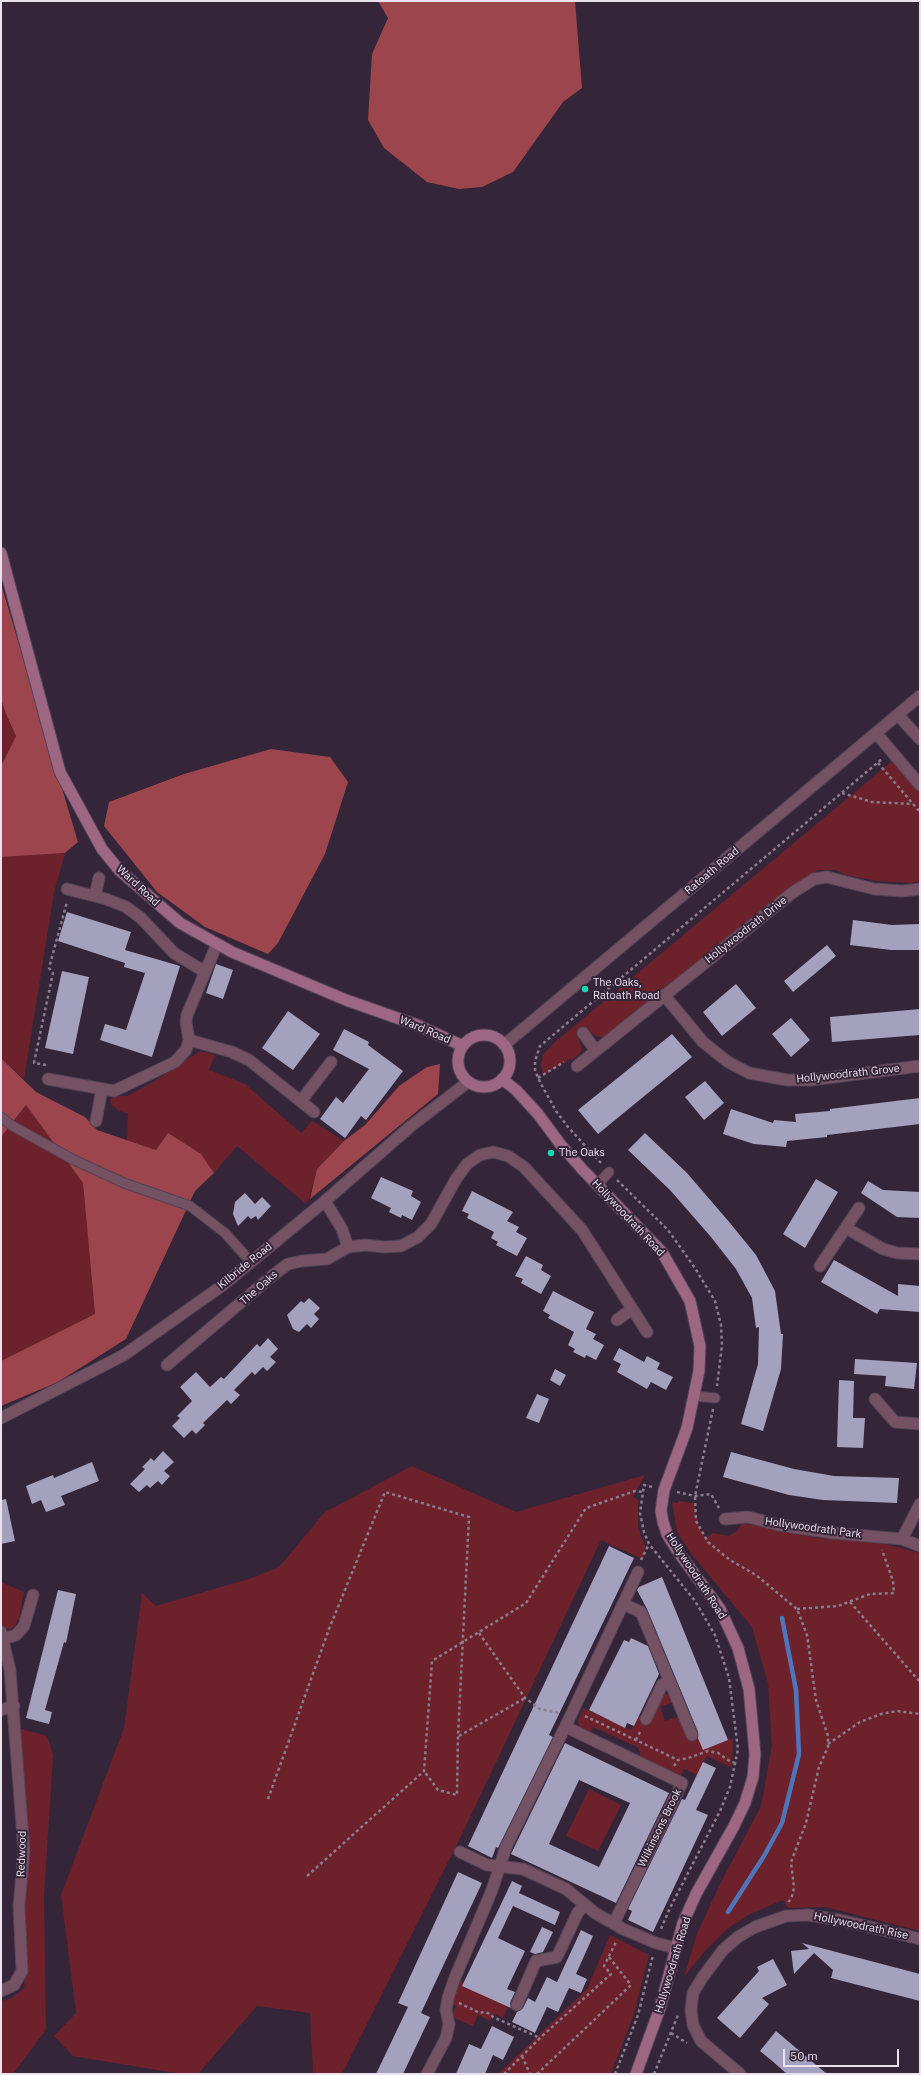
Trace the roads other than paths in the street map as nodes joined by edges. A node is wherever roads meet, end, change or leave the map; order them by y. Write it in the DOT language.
graph roads {
  1 [pos="1,553"];
  2 [pos="920,696"];
  3 [pos="898,714"];
  4 [pos="876,733"];
  5 [pos="920,739"];
  6 [pos="920,785"];
  7 [pos="99,878"];
  8 [pos="69,889"];
  9 [pos="920,889"];
  10 [pos="95,896"];
  11 [pos="217,944"];
  12 [pos="205,972"];
  13 [pos="664,994"];
  14 [pos="583,1034"];
  15 [pos="189,1040"];
  16 [pos="504,1045"];
  17 [pos="463,1046"];
  18 [pos="596,1051"];
  19 [pos="331,1062"];
  20 [pos="577,1066"];
  21 [pos="920,1066"];
  22 [pos="48,1078"];
  23 [pos="502,1079"];
  24 [pos="468,1082"];
  25 [pos="102,1089"];
  26 [pos="301,1101"];
  27 [pos="314,1112"];
  28 [pos="1,1117"];
  29 [pos="96,1121"];
  30 [pos="609,1172"];
  31 [pos="597,1185"];
  32 [pos="325,1201"];
  33 [pos="859,1208"];
  34 [pos="846,1228"];
  35 [pos="348,1247"];
  36 [pos="920,1254"];
  37 [pos="251,1262"];
  38 [pos="820,1266"];
  39 [pos="632,1309"];
  40 [pos="617,1320"];
  41 [pos="647,1332"];
  42 [pos="174,1344"];
  43 [pos="180,1354"];
  44 [pos="167,1364"];
  45 [pos="694,1396"];
  46 [pos="715,1398"];
  47 [pos="875,1399"];
  48 [pos="1,1418"];
  49 [pos="920,1424"];
  50 [pos="920,1504"];
  51 [pos="725,1519"];
  52 [pos="902,1539"];
  53 [pos="920,1546"];
  54 [pos="638,1572"];
  55 [pos="33,1595"];
  56 [pos="623,1604"];
  57 [pos="2,1635"];
  58 [pos="669,1681"];
  59 [pos="14,1706"];
  60 [pos="1,1710"];
  61 [pos="646,1719"];
  62 [pos="566,1727"];
  63 [pos="692,1735"];
  64 [pos="460,1852"];
  65 [pos="500,1866"];
  66 [pos="585,1905"];
  67 [pos="618,1926"];
  68 [pos="920,1939"];
  69 [pos="675,1948"];
  70 [pos="1,1991"];
  71 [pos="517,2005"];
  72 [pos="427,2074"];
  73 [pos="636,2074"];
  74 [pos="740,2074"];
  1 -- 11 [label="main road, Ward Road"];
  2 -- 3 [label="street, Ratoath Road"];
  3 -- 4 [label="street, Ratoath Road"];
  3 -- 5 [label="street"];
  4 -- 6 [label="street"];
  4 -- 16 [label="street, Ratoath Road"];
  7 -- 10 [label="street"];
  8 -- 10 [label="street"];
  9 -- 13 [label="street, Hollywoodrath Drive"];
  10 -- 12 [label="street"];
  11 -- 12 [label="street"];
  11 -- 17 [label="main road, Ward Road"];
  12 -- 15 [label="street"];
  13 -- 18 [label="street, Hollywoodrath Drive"];
  13 -- 21 [label="street, Hollywoodrath Grove"];
  14 -- 18 [label="street"];
  15 -- 25 [label="street"];
  15 -- 26 [label="street"];
  16 -- 17 [label="main road"];
  16 -- 23 [label="main road"];
  17 -- 24 [label="main road"];
  18 -- 20 [label="street, Hollywoodrath Drive"];
  19 -- 26 [label="street"];
  22 -- 25 [label="street"];
  23 -- 24 [label="main road"];
  23 -- 31 [label="main road, Hollywoodrath Road"];
  24 -- 32 [label="street, Kilbride Road"];
  25 -- 29 [label="street"];
  26 -- 27 [label="street"];
  28 -- 37 [label="lane"];
  30 -- 31 [label="lane"];
  31 -- 45 [label="main road, Hollywoodrath Road"];
  32 -- 35 [label="street"];
  32 -- 37 [label="street, Kilbride Road"];
  33 -- 34 [label="street"];
  34 -- 36 [label="street"];
  34 -- 38 [label="street"];
  35 -- 39 [label="street, The Oaks"];
  35 -- 43 [label="street, The Oaks"];
  37 -- 48 [label="street, Kilbride Road"];
  39 -- 40 [label="street"];
  39 -- 41 [label="street, The Oaks"];
  42 -- 43 [label="street"];
  43 -- 44 [label="street, The Oaks"];
  45 -- 46 [label="lane"];
  45 -- 69 [label="main road, Hollywoodrath Road"];
  47 -- 49 [label="street"];
  50 -- 52 [label="street"];
  51 -- 52 [label="street, Hollywoodrath Park"];
  52 -- 53 [label="street, Hollywoodrath Park"];
  54 -- 56 [label="street"];
  55 -- 57 [label="street, Redwood"];
  56 -- 58 [label="street"];
  56 -- 62 [label="street"];
  57 -- 59 [label="street, Redwood"];
  58 -- 61 [label="street"];
  58 -- 63 [label="street"];
  59 -- 60 [label="street"];
  59 -- 70 [label="street, Redwood"];
  62 -- 65 [label="street"];
  62 -- 67 [label="street, Wilkinsons Brook"];
  64 -- 65 [label="street"];
  65 -- 66 [label="street"];
  65 -- 72 [label="street"];
  66 -- 67 [label="street"];
  66 -- 71 [label="street"];
  67 -- 69 [label="street"];
  68 -- 74 [label="street, Hollywoodrath Rise"];
  69 -- 73 [label="main road, Hollywoodrath Road"];
}
